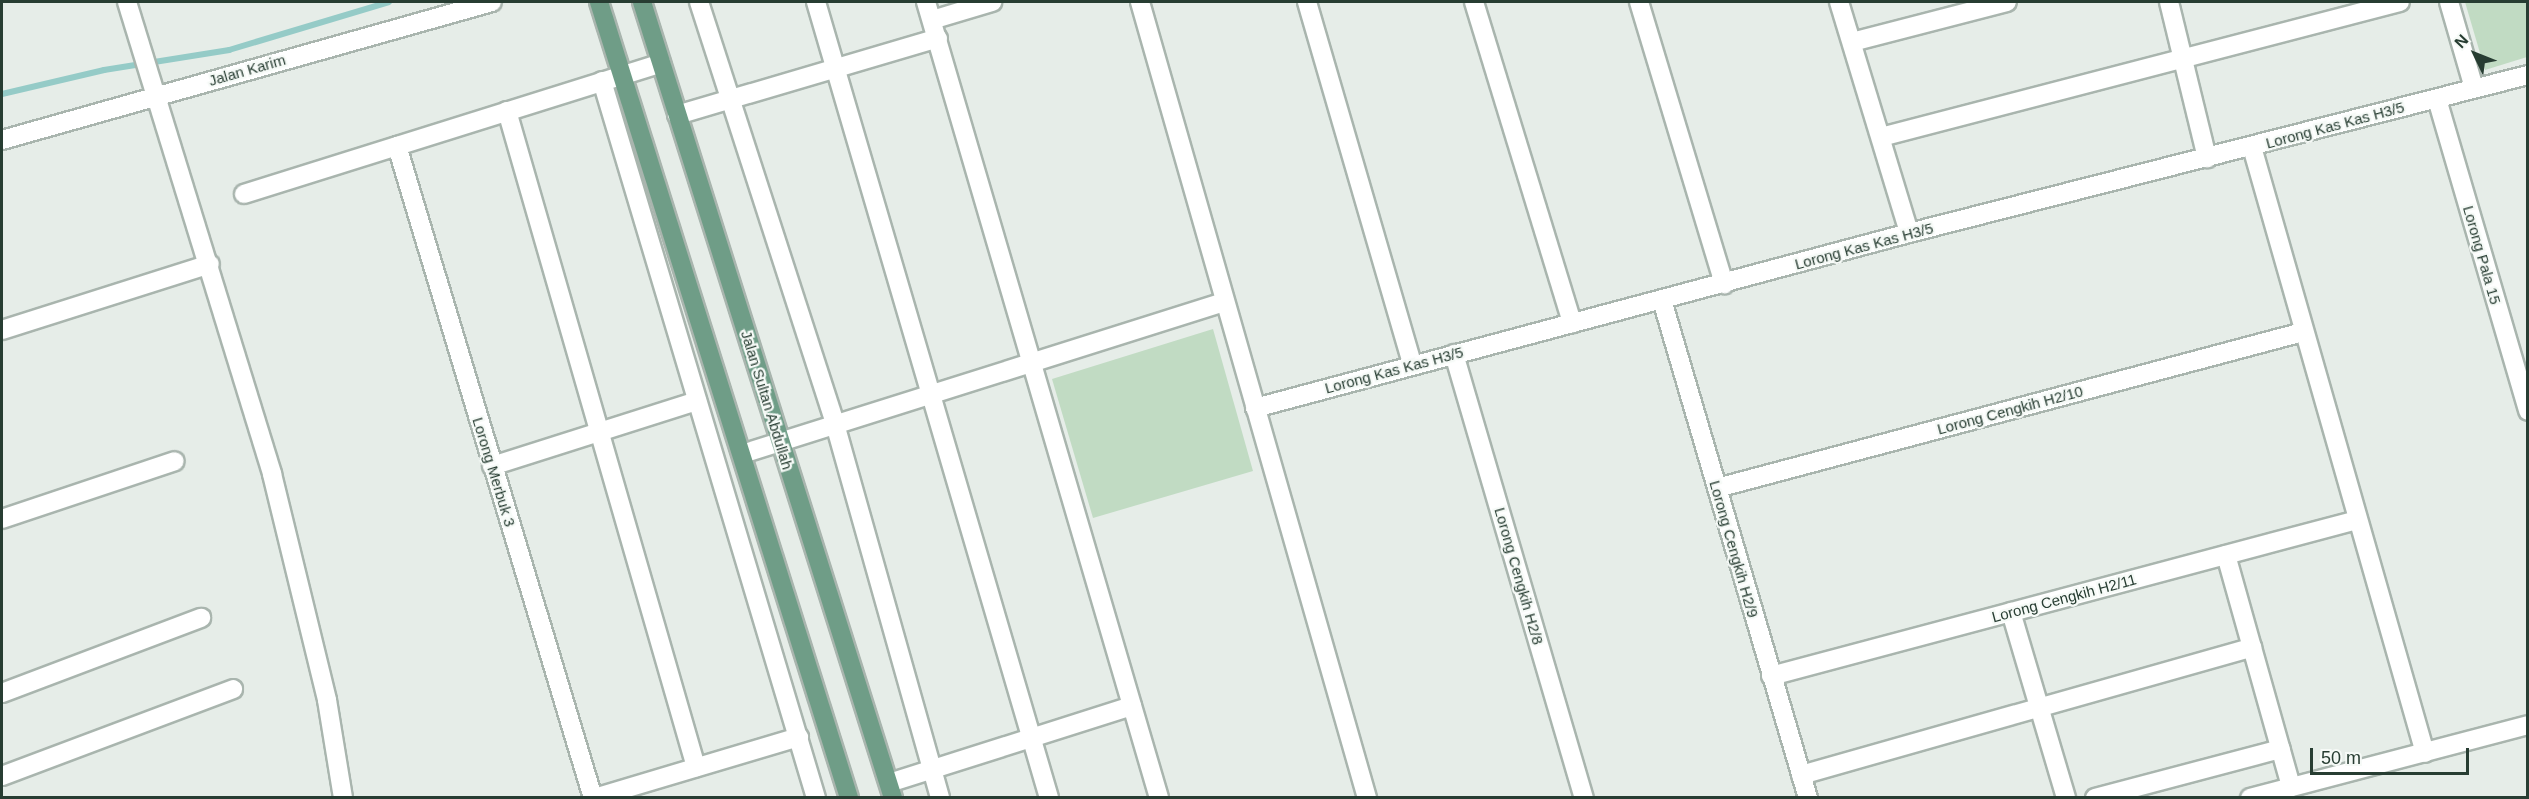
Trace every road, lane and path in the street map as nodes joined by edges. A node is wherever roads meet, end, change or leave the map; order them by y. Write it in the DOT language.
graph roads {
  1 [pos="127,2"];
  2 [pos="492,2"];
  3 [pos="599,2"];
  4 [pos="642,2"];
  5 [pos="699,2"];
  6 [pos="816,2"];
  7 [pos="926,2"];
  8 [pos="992,2"];
  9 [pos="1140,2"];
  10 [pos="1307,2"];
  11 [pos="1474,2"];
  12 [pos="1639,2"];
  13 [pos="1839,2"];
  14 [pos="2007,2"];
  15 [pos="2169,2"];
  16 [pos="2400,2"];
  17 [pos="2448,2"];
  18 [pos="932,20"];
  19 [pos="938,38"];
  20 [pos="1852,42"];
  21 [pos="2183,59"];
  22 [pos="662,63"];
  23 [pos="837,69"];
  24 [pos="623,74"];
  25 [pos="2528,75"];
  26 [pos="602,81"];
  27 [pos="2474,88"];
  28 [pos="156,96"];
  29 [pos="730,99"];
  30 [pos="2437,99"];
  31 [pos="507,111"];
  32 [pos="677,115"];
  33 [pos="1881,137"];
  34 [pos="2,140"];
  35 [pos="397,146"];
  36 [pos="2252,147"];
  37 [pos="2207,158"];
  38 [pos="244,194"];
  39 [pos="1909,233"];
  40 [pos="210,264"];
  41 [pos="1724,284"];
  42 [pos="1662,300"];
  43 [pos="1224,302"];
  44 [pos="1572,323"];
  45 [pos="2,330"];
  46 [pos="2303,332"];
  47 [pos="1454,354"];
  48 [pos="1031,362"];
  49 [pos="1412,364"];
  50 [pos="930,394"];
  51 [pos="698,401"];
  52 [pos="1255,408"];
  53 [pos="2528,411"];
  54 [pos="835,424"];
  55 [pos="599,432"];
  56 [pos="780,441"];
  57 [pos="742,454"];
  58 [pos="175,461"];
  59 [pos="492,466"];
  60 [pos="1717,488"];
  61 [pos="2,519"];
  62 [pos="2357,520"];
  63 [pos="2226,555"];
  64 [pos="2011,612"];
  65 [pos="201,618"];
  66 [pos="2252,647"];
  67 [pos="1771,676"];
  68 [pos="233,689"];
  69 [pos="2,693"];
  70 [pos="1132,706"];
  71 [pos="2040,707"];
  72 [pos="2528,725"];
  73 [pos="799,737"];
  74 [pos="1032,738"];
  75 [pos="2281,749"];
  76 [pos="2425,753"];
  77 [pos="696,767"];
  78 [pos="932,769"];
  79 [pos="1801,775"];
  80 [pos="2,776"];
  81 [pos="2291,787"];
  82 [pos="891,790"];
  83 [pos="343,798"];
  84 [pos="593,798"];
  85 [pos="816,798"];
  86 [pos="849,798"];
  87 [pos="940,798"];
  88 [pos="1049,798"];
  89 [pos="1159,798"];
  90 [pos="1367,798"];
  91 [pos="1584,798"];
  92 [pos="1808,798"];
  93 [pos="2066,798"];
  94 [pos="2095,798"];
  95 [pos="2250,798"];
  1 -- 28 [label="street"];
  2 -- 28 [label="street, Jalan Karim"];
  3 -- 24 [label="main road"];
  4 -- 22 [label="main road, Jalan Sultan Abdullah"];
  5 -- 29 [label="street"];
  6 -- 23 [label="street"];
  7 -- 18 [label="street"];
  8 -- 18 [label="street"];
  9 -- 43 [label="street"];
  10 -- 49 [label="street"];
  11 -- 44 [label="street"];
  12 -- 41 [label="street"];
  13 -- 20 [label="street"];
  14 -- 20 [label="street"];
  15 -- 21 [label="street"];
  16 -- 21 [label="street"];
  17 -- 27 [label="street"];
  18 -- 19 [label="street"];
  19 -- 23 [label="street"];
  19 -- 48 [label="street"];
  20 -- 33 [label="street"];
  21 -- 33 [label="street"];
  21 -- 37 [label="street"];
  22 -- 24 [label="street"];
  22 -- 32 [label="main road, Jalan Sultan Abdullah"];
  23 -- 29 [label="street"];
  23 -- 50 [label="street"];
  24 -- 26 [label="street"];
  24 -- 57 [label="main road"];
  25 -- 27 [label="street, Lorong Kas Kas H3/5"];
  26 -- 31 [label="street"];
  26 -- 51 [label="street"];
  27 -- 30 [label="street, Lorong Kas Kas H3/5"];
  28 -- 34 [label="street, Jalan Karim"];
  28 -- 40 [label="street"];
  29 -- 32 [label="street"];
  29 -- 54 [label="street"];
  30 -- 36 [label="street, Lorong Kas Kas H3/5"];
  30 -- 53 [label="street, Lorong Pala 15"];
  31 -- 35 [label="street"];
  31 -- 55 [label="street"];
  32 -- 56 [label="main road, Jalan Sultan Abdullah"];
  33 -- 39 [label="street"];
  35 -- 38 [label="street"];
  35 -- 59 [label="street, Lorong Merbuk 3"];
  36 -- 37 [label="street, Lorong Kas Kas H3/5"];
  36 -- 46 [label="street"];
  37 -- 39 [label="street, Lorong Kas Kas H3/5"];
  39 -- 41 [label="street, Lorong Kas Kas H3/5"];
  40 -- 45 [label="street"];
  40 -- 83 [label="street"];
  41 -- 42 [label="street, Lorong Kas Kas H3/5"];
  42 -- 44 [label="street, Lorong Kas Kas H3/5"];
  42 -- 60 [label="street, Lorong Cengkih H2/9"];
  43 -- 48 [label="street"];
  43 -- 52 [label="street"];
  44 -- 47 [label="street, Lorong Kas Kas H3/5"];
  46 -- 60 [label="street, Lorong Cengkih H2/10"];
  46 -- 62 [label="street"];
  47 -- 49 [label="street, Lorong Kas Kas H3/5"];
  47 -- 91 [label="street, Lorong Cengkih H2/8"];
  48 -- 50 [label="street"];
  48 -- 70 [label="street"];
  49 -- 52 [label="street, Lorong Kas Kas H3/5"];
  50 -- 54 [label="street"];
  50 -- 74 [label="street"];
  51 -- 55 [label="street"];
  51 -- 73 [label="street"];
  52 -- 90 [label="street"];
  54 -- 56 [label="street"];
  54 -- 78 [label="street"];
  55 -- 59 [label="street"];
  55 -- 77 [label="street"];
  56 -- 57 [label="street"];
  56 -- 82 [label="main road, Jalan Sultan Abdullah"];
  57 -- 86 [label="main road"];
  58 -- 61 [label="street"];
  59 -- 84 [label="street, Lorong Merbuk 3"];
  60 -- 67 [label="street, Lorong Cengkih H2/9"];
  62 -- 63 [label="street, Lorong Cengkih H2/11"];
  62 -- 76 [label="street"];
  63 -- 64 [label="street, Lorong Cengkih H2/11"];
  63 -- 66 [label="street"];
  64 -- 67 [label="street, Lorong Cengkih H2/11"];
  64 -- 71 [label="street"];
  65 -- 69 [label="street"];
  66 -- 71 [label="street"];
  66 -- 75 [label="street"];
  67 -- 79 [label="street, Lorong Cengkih H2/9"];
  68 -- 80 [label="street"];
  70 -- 74 [label="street"];
  70 -- 89 [label="street"];
  71 -- 79 [label="street"];
  71 -- 93 [label="street"];
  72 -- 76 [label="street"];
  73 -- 77 [label="street"];
  73 -- 85 [label="street"];
  74 -- 78 [label="street"];
  74 -- 88 [label="street"];
  75 -- 81 [label="street"];
  75 -- 94 [label="street"];
  76 -- 81 [label="street"];
  77 -- 84 [label="street"];
  78 -- 82 [label="street"];
  78 -- 87 [label="street"];
  79 -- 92 [label="street, Lorong Cengkih H2/9"];
  81 -- 95 [label="street"];
}
